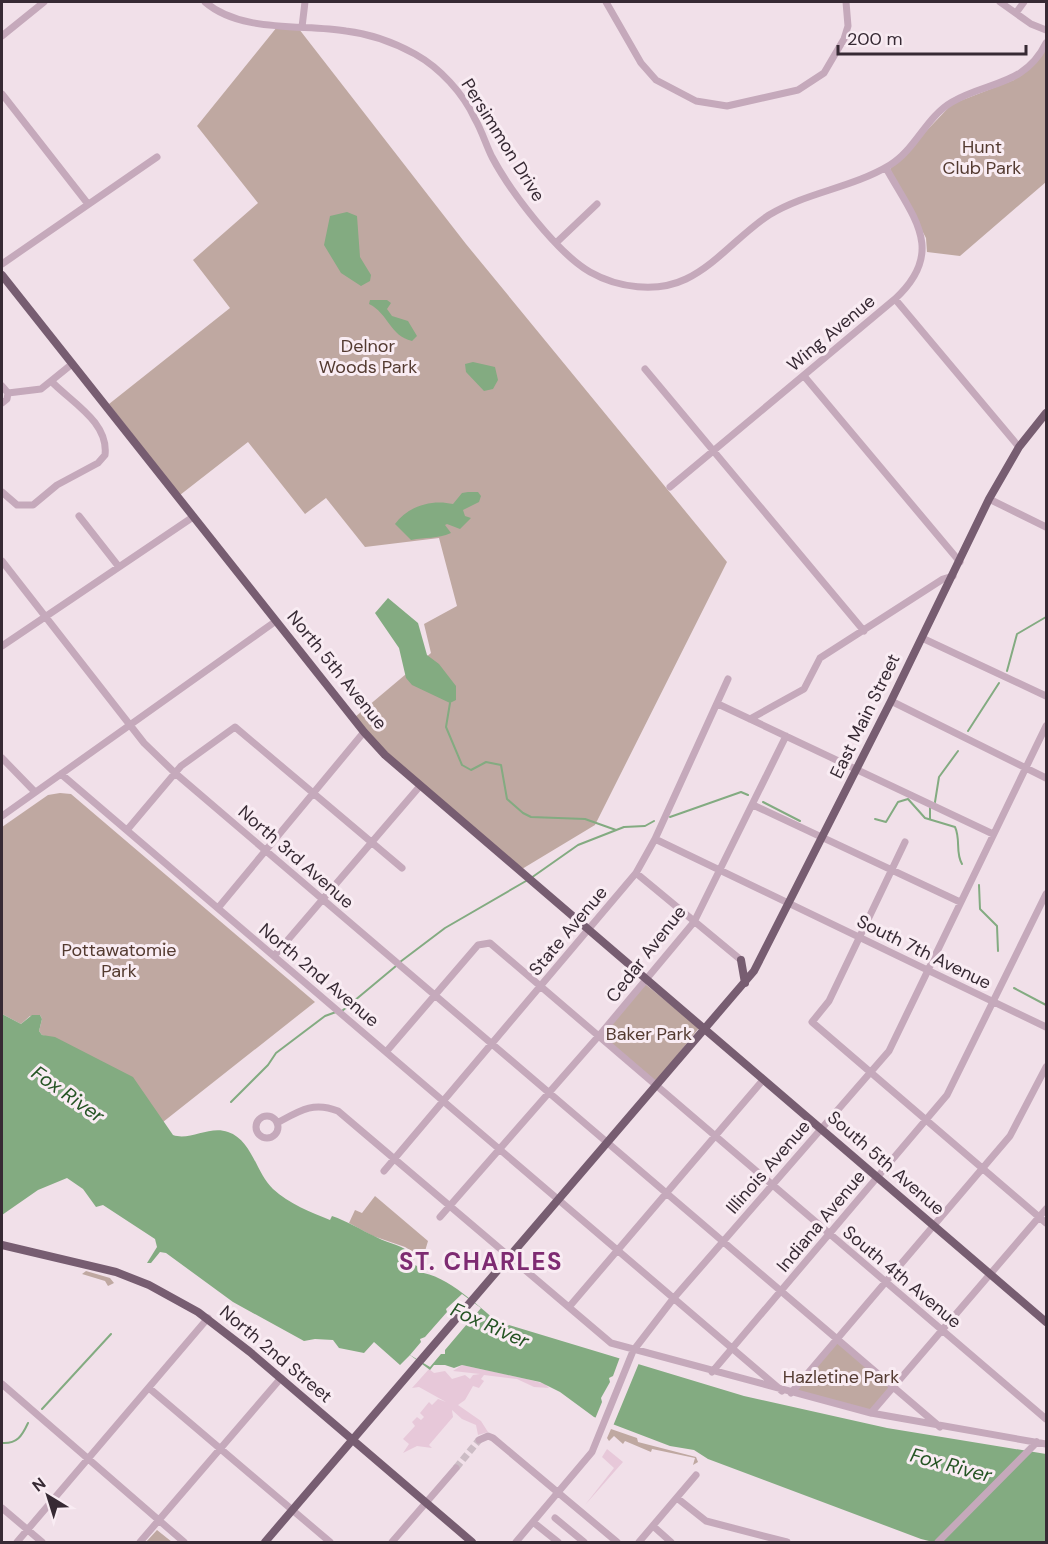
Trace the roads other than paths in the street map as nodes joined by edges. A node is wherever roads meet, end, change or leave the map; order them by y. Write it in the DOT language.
graph roads {
  1 [pos="44,2"];
  2 [pos="205,2"];
  3 [pos="305,2"];
  4 [pos="606,2"];
  5 [pos="846,2"];
  6 [pos="1000,2"];
  7 [pos="1024,2"];
  8 [pos="1016,13"];
  9 [pos="302,27"];
  10 [pos="1047,30"];
  11 [pos="2,36"];
  12 [pos="1047,43"];
  13 [pos="2,94"];
  14 [pos="157,157"];
  15 [pos="886,168"];
  16 [pos="88,204"];
  17 [pos="597,204"];
  18 [pos="557,242"];
  19 [pos="2,264"];
  20 [pos="2,276"];
  21 [pos="896,299"];
  22 [pos="72,364"];
  23 [pos="645,369"];
  24 [pos="804,375"];
  25 [pos="51,381"];
  26 [pos="2,386"];
  27 [pos="8,393"];
  28 [pos="2,403"];
  29 [pos="1047,413"];
  30 [pos="1020,447"];
  31 [pos="714,450"];
  32 [pos="670,487"];
  33 [pos="2,492"];
  34 [pos="989,499"];
  35 [pos="79,516"];
  36 [pos="193,517"];
  37 [pos="1047,527"];
  38 [pos="2,561"];
  39 [pos="960,562"];
  40 [pos="119,567"];
  41 [pos="953,576"];
  42 [pos="46,616"];
  43 [pos="276,621"];
  44 [pos="864,631"];
  45 [pos="922,638"];
  46 [pos="2,646"];
  47 [pos="728,679"];
  48 [pos="1047,696"];
  49 [pos="891,701"];
  50 [pos="718,704"];
  51 [pos="750,719"];
  52 [pos="130,724"];
  53 [pos="1047,726"];
  54 [pos="364,732"];
  55 [pos="786,736"];
  56 [pos="2,758"];
  57 [pos="857,768"];
  58 [pos="1026,768"];
  59 [pos="176,773"];
  60 [pos="62,774"];
  61 [pos="1047,778"];
  62 [pos="420,786"];
  63 [pos="35,792"];
  64 [pos="315,794"];
  65 [pos="753,805"];
  66 [pos="2,816"];
  67 [pos="127,830"];
  68 [pos="993,834"];
  69 [pos="822,838"];
  70 [pos="655,839"];
  71 [pos="905,842"];
  72 [pos="372,843"];
  73 [pos="266,851"];
  74 [pos="402,868"];
  75 [pos="892,870"];
  76 [pos="720,871"];
  77 [pos="636,873"];
  78 [pos="1047,894"];
  79 [pos="323,900"];
  80 [pos="960,902"];
  81 [pos="789,904"];
  82 [pos="218,908"];
  83 [pos="694,922"];
  84 [pos="589,930"];
  85 [pos="860,938"];
  86 [pos="274,956"];
  87 [pos="762,957"];
  88 [pos="741,960"];
  89 [pos="927,970"];
  90 [pos="647,980"];
  91 [pos="745,983"];
  92 [pos="540,987"];
  93 [pos="435,996"];
  94 [pos="994,1003"];
  95 [pos="706,1028"];
  96 [pos="1047,1028"];
  97 [pos="598,1037"];
  98 [pos="492,1044"];
  99 [pos="386,1052"];
  100 [pos="1047,1067"];
  101 [pos="870,1072"];
  102 [pos="763,1080"];
  103 [pos="656,1086"];
  104 [pos="550,1093"];
  105 [pos="443,1101"];
  106 [pos="926,1120"];
  107 [pos="277,1123"];
  108 [pos="822,1129"];
  109 [pos="714,1136"];
  110 [pos="607,1143"];
  111 [pos="500,1149"];
  112 [pos="393,1158"];
  113 [pos="983,1168"];
  114 [pos="384,1171"];
  115 [pos="877,1177"];
  116 [pos="772,1185"];
  117 [pos="665,1193"];
  118 [pos="557,1200"];
  119 [pos="450,1206"];
  120 [pos="1047,1209"];
  121 [pos="440,1217"];
  122 [pos="1040,1217"];
  123 [pos="1047,1223"];
  124 [pos="934,1226"];
  125 [pos="829,1234"];
  126 [pos="723,1243"];
  127 [pos="2,1245"];
  128 [pos="616,1251"];
  129 [pos="509,1257"];
  130 [pos="991,1274"];
  131 [pos="886,1282"];
  132 [pos="781,1291"];
  133 [pos="673,1299"];
  134 [pos="569,1307"];
  135 [pos="208,1318"];
  136 [pos="1047,1322"];
  137 [pos="942,1330"];
  138 [pos="837,1339"];
  139 [pos="733,1347"];
  140 [pos="633,1351"];
  141 [pos="712,1372"];
  142 [pos="281,1377"];
  143 [pos="2,1384"];
  144 [pos="894,1387"];
  145 [pos="149,1388"];
  146 [pos="782,1391"];
  147 [pos="791,1394"];
  148 [pos="871,1413"];
  149 [pos="1047,1419"];
  150 [pos="940,1427"];
  151 [pos="482,1438"];
  152 [pos="353,1441"];
  153 [pos="1037,1442"];
  154 [pos="1047,1444"];
  155 [pos="219,1449"];
  156 [pos="88,1459"];
  157 [pos="456,1468"];
  158 [pos="696,1475"];
  159 [pos="557,1493"];
  160 [pos="677,1498"];
  161 [pos="426,1503"];
  162 [pos="2,1508"];
  163 [pos="292,1511"];
  164 [pos="555,1518"];
  165 [pos="159,1521"];
  166 [pos="533,1522"];
  167 [pos="653,1526"];
  168 [pos="28,1530"];
  169 [pos="750,1533"];
  170 [pos="17,1542"];
  171 [pos="42,1542"];
  172 [pos="140,1542"];
  173 [pos="184,1542"];
  174 [pos="265,1542"];
  175 [pos="330,1542"];
  176 [pos="392,1542"];
  177 [pos="472,1542"];
  178 [pos="516,1542"];
  179 [pos="558,1542"];
  180 [pos="584,1542"];
  181 [pos="617,1542"];
  182 [pos="639,1542"];
  183 [pos="671,1542"];
  184 [pos="746,1542"];
  185 [pos="787,1542"];
  186 [pos="938,1542"];
  1 -- 11 [label="street"];
  2 -- 9 [label="street, Persimmon Drive"];
  3 -- 9 [label="street"];
  4 -- 5 [label="street"];
  6 -- 8 [label="street"];
  7 -- 8 [label="street"];
  8 -- 10 [label="street"];
  9 -- 18 [label="street, Persimmon Drive"];
  12 -- 15 [label="street, Persimmon Drive"];
  13 -- 16 [label="street"];
  14 -- 16 [label="street"];
  15 -- 18 [label="street, Persimmon Drive"];
  15 -- 21 [label="street, Wing Avenue"];
  16 -- 19 [label="street"];
  17 -- 18 [label="street"];
  20 -- 22 [label="main road, North 5th Avenue"];
  21 -- 24 [label="street, Wing Avenue"];
  21 -- 30 [label="street"];
  22 -- 25 [label="street"];
  22 -- 36 [label="main road, North 5th Avenue"];
  23 -- 31 [label="street"];
  24 -- 31 [label="street, Wing Avenue"];
  24 -- 39 [label="street"];
  25 -- 27 [label="street"];
  25 -- 33 [label="street"];
  26 -- 27 [label="street"];
  27 -- 28 [label="street"];
  29 -- 30 [label="main road, East Main Street"];
  30 -- 34 [label="main road, East Main Street"];
  31 -- 32 [label="street, Wing Avenue"];
  31 -- 44 [label="street"];
  34 -- 37 [label="street"];
  34 -- 39 [label="main road, East Main Street"];
  35 -- 40 [label="street"];
  36 -- 40 [label="street"];
  36 -- 43 [label="main road, North 5th Avenue"];
  38 -- 42 [label="street, North 3rd Avenue"];
  39 -- 41 [label="main road, East Main Street"];
  40 -- 42 [label="street"];
  41 -- 44 [label="street"];
  41 -- 45 [label="main road, East Main Street"];
  42 -- 46 [label="street"];
  42 -- 52 [label="street, North 3rd Avenue"];
  43 -- 52 [label="street"];
  43 -- 54 [label="main road, North 5th Avenue"];
  44 -- 51 [label="street"];
  45 -- 48 [label="street"];
  45 -- 49 [label="main road, East Main Street"];
  47 -- 50 [label="street, State Avenue"];
  49 -- 57 [label="main road, East Main Street"];
  49 -- 58 [label="street"];
  50 -- 51 [label="street"];
  50 -- 70 [label="street, State Avenue"];
  51 -- 55 [label="street"];
  52 -- 59 [label="street, North 3rd Avenue"];
  52 -- 60 [label="street"];
  53 -- 58 [label="street, Illinois Avenue"];
  54 -- 62 [label="main road, North 5th Avenue"];
  54 -- 64 [label="street"];
  55 -- 57 [label="street"];
  55 -- 65 [label="street, Cedar Avenue"];
  56 -- 63 [label="street"];
  57 -- 68 [label="street"];
  57 -- 69 [label="main road, East Main Street"];
  58 -- 61 [label="street"];
  58 -- 68 [label="street, Illinois Avenue"];
  59 -- 64 [label="street"];
  59 -- 67 [label="street"];
  59 -- 73 [label="street, North 3rd Avenue"];
  60 -- 63 [label="street"];
  60 -- 67 [label="street, North 2nd Avenue"];
  62 -- 72 [label="street"];
  62 -- 84 [label="main road, North 5th Avenue"];
  63 -- 66 [label="street"];
  64 -- 72 [label="street"];
  64 -- 73 [label="street"];
  65 -- 69 [label="street"];
  65 -- 76 [label="street, Cedar Avenue"];
  67 -- 82 [label="street, North 2nd Avenue"];
  68 -- 80 [label="street, Illinois Avenue"];
  69 -- 75 [label="street"];
  69 -- 81 [label="main road, East Main Street"];
  70 -- 76 [label="street, South 7th Avenue"];
  70 -- 77 [label="street, State Avenue"];
  71 -- 75 [label="street"];
  72 -- 74 [label="street"];
  72 -- 79 [label="street"];
  73 -- 79 [label="street, North 3rd Avenue"];
  73 -- 82 [label="street"];
  75 -- 80 [label="street"];
  75 -- 85 [label="street"];
  76 -- 81 [label="street, South 7th Avenue"];
  76 -- 83 [label="street, Cedar Avenue"];
  77 -- 83 [label="street"];
  77 -- 84 [label="street, State Avenue"];
  78 -- 94 [label="street, Indiana Avenue"];
  79 -- 86 [label="street"];
  79 -- 93 [label="street, North 3rd Avenue"];
  80 -- 89 [label="street, Illinois Avenue"];
  81 -- 85 [label="street, South 7th Avenue"];
  81 -- 87 [label="main road, East Main Street"];
  82 -- 86 [label="street, North 2nd Avenue"];
  83 -- 88 [label="street"];
  83 -- 90 [label="street, Cedar Avenue"];
  84 -- 90 [label="main road, North 5th Avenue"];
  84 -- 92 [label="street, State Avenue"];
  85 -- 89 [label="street, South 7th Avenue"];
  85 -- 101 [label="street"];
  86 -- 99 [label="street, North 2nd Avenue"];
  87 -- 88 [label="main road"];
  87 -- 91 [label="main road, East Main Street"];
  88 -- 91 [label="main road"];
  89 -- 94 [label="street, South 7th Avenue"];
  89 -- 101 [label="street, Illinois Avenue"];
  90 -- 95 [label="main road, North 5th Avenue"];
  90 -- 97 [label="street, Cedar Avenue"];
  91 -- 95 [label="main road, East Main Street"];
  92 -- 93 [label="street, South 4th Avenue"];
  92 -- 97 [label="street, South 4th Avenue"];
  92 -- 98 [label="street, State Avenue"];
  93 -- 98 [label="street, North 3rd Avenue"];
  93 -- 99 [label="street"];
  94 -- 96 [label="street, South 7th Avenue"];
  94 -- 106 [label="street, Indiana Avenue"];
  95 -- 102 [label="main road, South 5th Avenue"];
  95 -- 103 [label="main road, East Main Street"];
  97 -- 103 [label="street, South 4th Avenue"];
  97 -- 104 [label="street, Cedar Avenue"];
  98 -- 104 [label="street, North 3rd Avenue"];
  98 -- 105 [label="street, State Avenue"];
  99 -- 105 [label="street, North 2nd Avenue"];
  100 -- 113 [label="street"];
  101 -- 106 [label="street"];
  101 -- 108 [label="street, Illinois Avenue"];
  102 -- 108 [label="main road, South 5th Avenue"];
  102 -- 109 [label="street"];
  103 -- 109 [label="street, South 4th Avenue"];
  103 -- 110 [label="main road, East Main Street"];
  104 -- 110 [label="street, North 3rd Avenue"];
  104 -- 111 [label="street, Cedar Avenue"];
  105 -- 111 [label="street, North 2nd Avenue"];
  105 -- 112 [label="street, State Avenue"];
  106 -- 113 [label="street"];
  106 -- 115 [label="street, Indiana Avenue"];
  107 -- 112 [label="street"];
  108 -- 115 [label="main road, South 5th Avenue"];
  108 -- 116 [label="street, Illinois Avenue"];
  109 -- 116 [label="street, South 4th Avenue"];
  109 -- 117 [label="street"];
  110 -- 117 [label="street, North 3rd Avenue"];
  110 -- 118 [label="main road, East Main Street"];
  111 -- 118 [label="street, North 2nd Avenue"];
  111 -- 119 [label="street, Cedar Avenue"];
  112 -- 114 [label="street, State Avenue"];
  112 -- 119 [label="street"];
  113 -- 122 [label="street"];
  113 -- 124 [label="street"];
  115 -- 124 [label="main road, South 5th Avenue"];
  115 -- 125 [label="street, Indiana Avenue"];
  116 -- 125 [label="street, South 4th Avenue"];
  116 -- 126 [label="street, Illinois Avenue"];
  117 -- 126 [label="street, North 3rd Avenue"];
  117 -- 128 [label="street"];
  118 -- 128 [label="street, North 2nd Avenue"];
  118 -- 129 [label="main road, East Main Street"];
  119 -- 121 [label="street, Cedar Avenue"];
  119 -- 129 [label="street"];
  120 -- 122 [label="street"];
  122 -- 123 [label="street"];
  122 -- 130 [label="street"];
  124 -- 130 [label="main road, South 5th Avenue"];
  124 -- 131 [label="street"];
  125 -- 131 [label="street, South 4th Avenue"];
  125 -- 132 [label="street, Indiana Avenue"];
  126 -- 132 [label="street, North 3rd Avenue"];
  126 -- 133 [label="street, Illinois Avenue"];
  127 -- 135 [label="main road, North 2nd Street"];
  128 -- 133 [label="street, North 2nd Avenue"];
  128 -- 134 [label="street"];
  129 -- 134 [label="street"];
  129 -- 152 [label="main road, East Main Street"];
  130 -- 136 [label="main road, South 5th Avenue"];
  130 -- 137 [label="street"];
  131 -- 137 [label="street, South 4th Avenue"];
  131 -- 138 [label="street"];
  132 -- 138 [label="street, North 3rd Avenue"];
  132 -- 139 [label="street, Indiana Avenue"];
  133 -- 139 [label="street, North 2nd Avenue"];
  133 -- 140 [label="street, Illinois Avenue"];
  134 -- 140 [label="street"];
  135 -- 142 [label="main road, North 2nd Street"];
  135 -- 145 [label="street"];
  137 -- 144 [label="street"];
  137 -- 149 [label="street, South 4th Avenue"];
  138 -- 144 [label="street, North 3rd Avenue"];
  138 -- 147 [label="street"];
  139 -- 141 [label="street, Indiana Avenue"];
  139 -- 146 [label="street, North 2nd Avenue"];
  140 -- 141 [label="street"];
  140 -- 159 [label="street, Illinois Avenue"];
  141 -- 146 [label="street"];
  142 -- 152 [label="main road, North 2nd Street"];
  142 -- 155 [label="street"];
  143 -- 156 [label="street"];
  144 -- 148 [label="street"];
  144 -- 150 [label="street, North 3rd Avenue"];
  145 -- 155 [label="street"];
  145 -- 156 [label="street"];
  146 -- 147 [label="street"];
  147 -- 148 [label="street"];
  148 -- 150 [label="street"];
  150 -- 153 [label="street"];
  151 -- 159 [label="street"];
  152 -- 161 [label="main road, North 2nd Street"];
  152 -- 163 [label="main road, East Main Street"];
  153 -- 154 [label="street"];
  153 -- 186 [label="street"];
  155 -- 163 [label="street"];
  155 -- 165 [label="street"];
  156 -- 165 [label="street"];
  156 -- 168 [label="street"];
  157 -- 161 [label="street"];
  158 -- 160 [label="street"];
  159 -- 166 [label="street, Illinois Avenue"];
  159 -- 181 [label="street"];
  160 -- 167 [label="street"];
  160 -- 169 [label="street"];
  161 -- 176 [label="street"];
  161 -- 177 [label="main road, North 2nd Street"];
  162 -- 168 [label="street"];
  163 -- 174 [label="main road, East Main Street"];
  163 -- 175 [label="street"];
  164 -- 180 [label="street"];
  165 -- 172 [label="street"];
  165 -- 173 [label="street"];
  166 -- 178 [label="street, Illinois Avenue"];
  166 -- 179 [label="street"];
  167 -- 182 [label="street"];
  167 -- 183 [label="street"];
  168 -- 170 [label="street"];
  168 -- 171 [label="street"];
  169 -- 184 [label="street"];
  169 -- 185 [label="street"];
}
